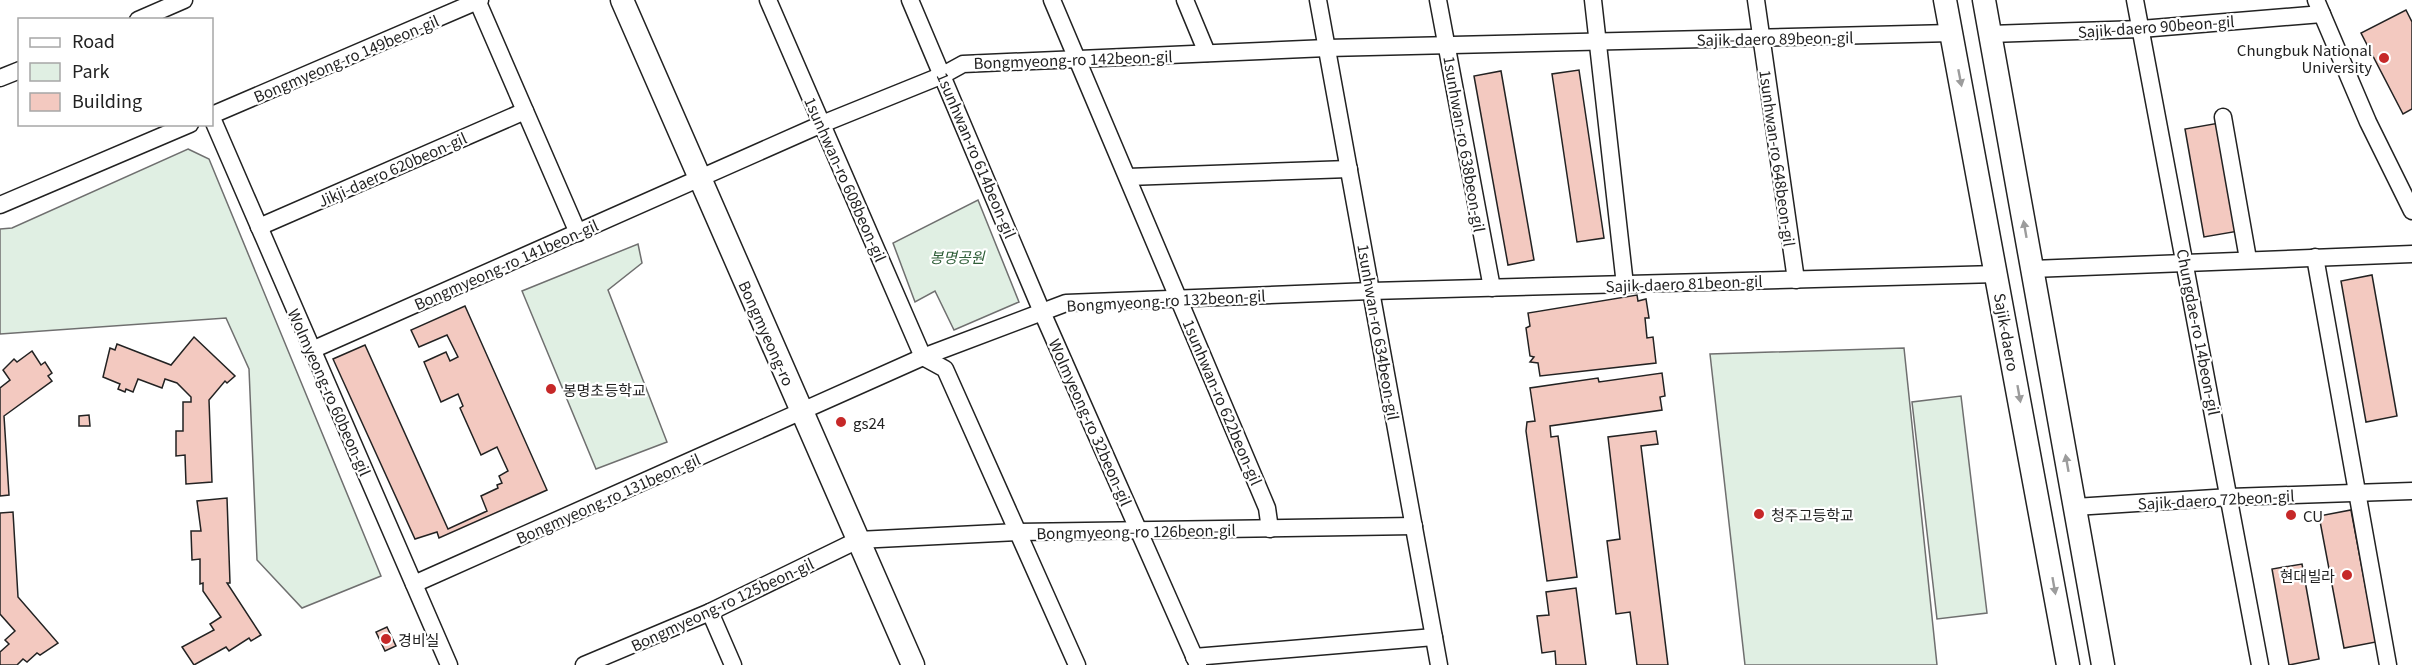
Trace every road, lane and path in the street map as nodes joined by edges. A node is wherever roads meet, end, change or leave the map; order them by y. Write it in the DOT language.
graph roads {
  1 [pos="184,0"];
  2 [pos="478,0"];
  3 [pos="622,0"];
  4 [pos="768,0"];
  5 [pos="910,0"];
  6 [pos="1052,0"];
  7 [pos="1185,0"];
  8 [pos="1318,0"];
  9 [pos="1438,0"];
  10 [pos="1593,0"];
  11 [pos="1756,0"];
  12 [pos="1945,0"];
  13 [pos="1984,0"];
  14 [pos="2135,0"];
  15 [pos="2319,7"];
  16 [pos="164,9"];
  17 [pos="143,18"];
  18 [pos="2141,29"];
  19 [pos="1952,33"];
  20 [pos="1990,34"];
  21 [pos="1761,38"];
  22 [pos="1598,42"];
  23 [pos="1447,45"];
  24 [pos="1327,48"];
  25 [pos="1207,54"];
  26 [pos="1078,59"];
  27 [pos="18,71"];
  28 [pos="943,75"];
  29 [pos="0,78"];
  30 [pos="525,111"];
  31 [pos="213,117"];
  32 [pos="2223,117"];
  33 [pos="213,119"];
  34 [pos="822,124"];
  35 [pos="185,126"];
  36 [pos="1349,169"];
  37 [pos="1128,177"];
  38 [pos="700,179"];
  39 [pos="0,205"];
  40 [pos="2412,211"];
  41 [pos="259,227"];
  42 [pos="578,233"];
  43 [pos="2412,254"];
  44 [pos="2315,257"];
  45 [pos="2248,260"];
  46 [pos="2185,261"];
  47 [pos="2032,269"];
  48 [pos="1997,274"];
  49 [pos="1796,280"];
  50 [pos="1625,285"];
  51 [pos="1492,288"];
  52 [pos="1371,291"];
  53 [pos="1179,297"];
  54 [pos="1042,312"];
  55 [pos="312,350"];
  56 [pos="923,357"];
  57 [pos="801,411"];
  58 [pos="2412,491"];
  59 [pos="2357,493"];
  60 [pos="2230,497"];
  61 [pos="2075,507"];
  62 [pos="1414,526"];
  63 [pos="1270,529"];
  64 [pos="1018,532"];
  65 [pos="1140,532"];
  66 [pos="858,540"];
  67 [pos="414,584"];
  68 [pos="710,612"];
  69 [pos="1434,637"];
  70 [pos="1196,661"];
  71 [pos="449,665"];
  72 [pos="584,665"];
  73 [pos="732,665"];
  74 [pos="913,665"];
  75 [pos="1077,665"];
  76 [pos="1439,665"];
  77 [pos="2068,665"];
  78 [pos="2103,665"];
  79 [pos="2260,665"];
  80 [pos="2388,665"];
  1 -- 16 [label="street"];
  2 -- 30 [label="street"];
  2 -- 31 [label="street, Bongmyeong-ro 149beon-gil"];
  3 -- 38 [label="main road, Bongmyeong-ro"];
  4 -- 34 [label="street, 1sunhwan-ro 608beon-gil"];
  5 -- 28 [label="street, 1sunhwan-ro 614beon-gil"];
  6 -- 26 [label="street, 1sunhwan-ro 622beon-gil"];
  7 -- 25 [label="street"];
  8 -- 24 [label="street, 1sunhwan-ro 634beon-gil"];
  9 -- 23 [label="street, 1sunhwan-ro 638beon-gil"];
  10 -- 22 [label="street"];
  11 -- 21 [label="street, 1sunhwan-ro 648beon-gil"];
  12 -- 19 [label="main road, Sajik-daero"];
  13 -- 20 [label="main road"];
  14 -- 18 [label="street, Chungdae-ro 14beon-gil"];
  15 -- 18 [label="street, Sajik-daero 90beon-gil"];
  15 -- 40 [label="street"];
  16 -- 17 [label="street"];
  18 -- 20 [label="street, Sajik-daero 90beon-gil"];
  18 -- 46 [label="street, Chungdae-ro 14beon-gil"];
  19 -- 21 [label="street, Sajik-daero 89beon-gil"];
  19 -- 48 [label="main road, Sajik-daero, one-way"];
  47 -- 20 [label="main road, one-way"];
  21 -- 22 [label="street, Sajik-daero 89beon-gil"];
  21 -- 49 [label="street, 1sunhwan-ro 648beon-gil"];
  22 -- 23 [label="street, Sajik-daero 89beon-gil"];
  22 -- 50 [label="street"];
  23 -- 24 [label="street, Sajik-daero 89beon-gil"];
  23 -- 51 [label="street, 1sunhwan-ro 638beon-gil"];
  24 -- 25 [label="street, Bongmyeong-ro 142beon-gil"];
  24 -- 36 [label="street, 1sunhwan-ro 634beon-gil"];
  25 -- 26 [label="street, Bongmyeong-ro 142beon-gil"];
  26 -- 28 [label="street, Bongmyeong-ro 142beon-gil"];
  26 -- 37 [label="street, 1sunhwan-ro 622beon-gil"];
  27 -- 29 [label="street"];
  28 -- 34 [label="street, Bongmyeong-ro 142beon-gil"];
  28 -- 54 [label="street, 1sunhwan-ro 614beon-gil"];
  30 -- 41 [label="street, Jikji-daero 620beon-gil"];
  30 -- 42 [label="street"];
  32 -- 45 [label="street"];
  33 -- 41 [label="street, Wolmyeong-ro 60beon-gil"];
  34 -- 38 [label="street, Bongmyeong-ro 142beon-gil"];
  34 -- 56 [label="street, 1sunhwan-ro 608beon-gil"];
  35 -- 39 [label="street"];
  36 -- 37 [label="street"];
  36 -- 52 [label="street, 1sunhwan-ro 634beon-gil"];
  37 -- 53 [label="street, 1sunhwan-ro 622beon-gil"];
  38 -- 42 [label="street, Bongmyeong-ro 141beon-gil"];
  38 -- 57 [label="main road, Bongmyeong-ro"];
  41 -- 55 [label="street, Wolmyeong-ro 60beon-gil"];
  42 -- 55 [label="street, Bongmyeong-ro 141beon-gil"];
  43 -- 44 [label="street"];
  44 -- 45 [label="street"];
  44 -- 59 [label="street"];
  45 -- 46 [label="street"];
  46 -- 47 [label="street"];
  46 -- 60 [label="street, Chungdae-ro 14beon-gil"];
  61 -- 47 [label="main road, one-way"];
  48 -- 49 [label="street, Sajik-daero 81beon-gil"];
  48 -- 77 [label="main road, Sajik-daero, one-way"];
  49 -- 50 [label="street, Sajik-daero 81beon-gil"];
  50 -- 51 [label="street, Sajik-daero 81beon-gil"];
  51 -- 52 [label="street, Sajik-daero 81beon-gil"];
  52 -- 53 [label="street, Bongmyeong-ro 132beon-gil"];
  52 -- 62 [label="street, 1sunhwan-ro 634beon-gil"];
  53 -- 54 [label="street, Bongmyeong-ro 132beon-gil"];
  53 -- 63 [label="street, 1sunhwan-ro 622beon-gil"];
  54 -- 56 [label="street, Bongmyeong-ro 132beon-gil"];
  54 -- 65 [label="street, Wolmyeong-ro 32beon-gil"];
  55 -- 67 [label="street, Wolmyeong-ro 60beon-gil"];
  56 -- 57 [label="street, Bongmyeong-ro 132beon-gil"];
  56 -- 64 [label="street"];
  57 -- 66 [label="main road, Bongmyeong-ro"];
  57 -- 67 [label="street, Bongmyeong-ro 131beon-gil"];
  58 -- 59 [label="street, Sajik-daero 72beon-gil"];
  59 -- 60 [label="street, Sajik-daero 72beon-gil"];
  59 -- 80 [label="street"];
  60 -- 61 [label="street, Sajik-daero 72beon-gil"];
  60 -- 79 [label="street, Chungdae-ro 14beon-gil"];
  61 -- 78 [label="main road"];
  62 -- 63 [label="street, Bongmyeong-ro 126beon-gil"];
  62 -- 69 [label="street, 1sunhwan-ro 634beon-gil"];
  63 -- 65 [label="street, Bongmyeong-ro 126beon-gil"];
  64 -- 65 [label="street, Bongmyeong-ro 126beon-gil"];
  64 -- 66 [label="street, Bongmyeong-ro 126beon-gil"];
  64 -- 75 [label="street"];
  65 -- 70 [label="street, Wolmyeong-ro 32beon-gil"];
  66 -- 68 [label="street, Bongmyeong-ro 125beon-gil"];
  66 -- 74 [label="main road, Bongmyeong-ro"];
  67 -- 71 [label="street, Wolmyeong-ro 60beon-gil"];
  68 -- 72 [label="street, Bongmyeong-ro 125beon-gil"];
  68 -- 73 [label="street"];
  69 -- 70 [label="street"];
  69 -- 76 [label="street, 1sunhwan-ro 634beon-gil"];
}
